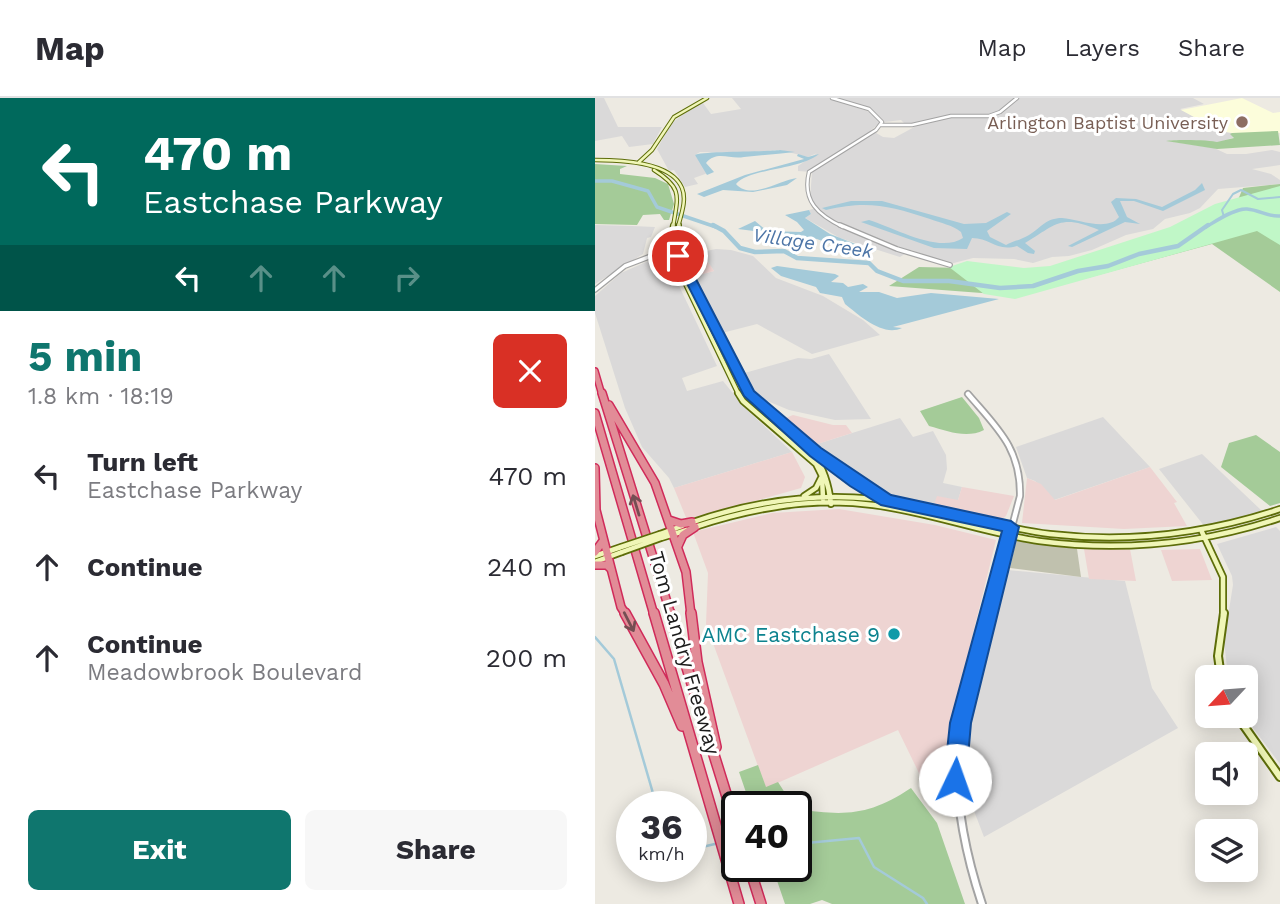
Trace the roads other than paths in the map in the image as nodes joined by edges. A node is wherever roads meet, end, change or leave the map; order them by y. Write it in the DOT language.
graph roads {
  1 [pos="707,98"];
  2 [pos="832,98"];
  3 [pos="1017,98"];
  4 [pos="881,125"];
  5 [pos="595,161"];
  6 [pos="636,163"];
  7 [pos="668,243"];
  8 [pos="675,248"];
  9 [pos="669,250"];
  10 [pos="659,252"];
  11 [pos="950,265"];
  12 [pos="595,290"];
  13 [pos="702,304"];
  14 [pos="694,306"];
  15 [pos="721,344"];
  16 [pos="713,346"];
  17 [pos="595,371"];
  18 [pos="601,391"];
  19 [pos="749,393"];
  20 [pos="968,394"];
  21 [pos="740,397"];
  22 [pos="595,413"];
  23 [pos="816,452"];
  24 [pos="595,468"];
  25 [pos="821,474"];
  26 [pos="823,497"];
  27 [pos="831,497"];
  28 [pos="792,499"];
  29 [pos="886,500"];
  30 [pos="831,503"];
  31 [pos="823,504"];
  32 [pos="754,505"];
  33 [pos="737,508"];
  34 [pos="1279,510"];
  35 [pos="739,515"];
  36 [pos="723,518"];
  37 [pos="1280,518"];
  38 [pos="668,520"];
  39 [pos="693,525"];
  40 [pos="1011,527"];
  41 [pos="673,532"];
  42 [pos="1202,532"];
  43 [pos="1009,536"];
  44 [pos="1108,537"];
  45 [pos="1206,540"];
  46 [pos="603,541"];
  47 [pos="1109,544"];
  48 [pos="677,546"];
  49 [pos="595,554"];
  50 [pos="606,555"];
  51 [pos="595,563"];
  52 [pos="610,568"];
  53 [pos="1220,665"];
  54 [pos="1244,728"];
  55 [pos="695,756"];
  56 [pos="1280,777"];
  57 [pos="725,791"];
  58 [pos="729,791"];
  59 [pos="754,882"];
  60 [pos="739,904"];
  61 [pos="761,904"];
  62 [pos="982,904"];
  1 -- 6 [label="main road"];
  2 -- 4 [label="street"];
  3 -- 4 [label="street"];
  4 -- 11 [label="street"];
  5 -- 6 [label="main road"];
  6 -- 7 [label="main road"];
  6 -- 8 [label="main road"];
  7 -- 9 [label="main road"];
  7 -- 10 [label="main road"];
  8 -- 9 [label="street"];
  8 -- 13 [label="main road"];
  9 -- 10 [label="street"];
  9 -- 14 [label="main road"];
  10 -- 12 [label="street"];
  13 -- 14 [label="main road"];
  13 -- 15 [label="main road"];
  14 -- 16 [label="main road"];
  15 -- 16 [label="main road"];
  15 -- 19 [label="main road"];
  16 -- 21 [label="main road"];
  17 -- 18 [label="highway, Tom Landry Freeway"];
  18 -- 38 [label="highway"];
  57 -- 18 [label="highway, Tom Landry Freeway, one-way"];
  19 -- 21 [label="main road"];
  19 -- 23 [label="main road"];
  20 -- 40 [label="street"];
  21 -- 25 [label="main road"];
  22 -- 55 [label="highway, Tom Landry Freeway"];
  23 -- 27 [label="main road"];
  23 -- 29 [label="main road"];
  24 -- 46 [label="highway"];
  25 -- 26 [label="main road"];
  25 -- 28 [label="main road"];
  26 -- 27 [label="main road"];
  26 -- 28 [label="main road"];
  26 -- 31 [label="main road"];
  27 -- 29 [label="main road"];
  27 -- 30 [label="main road"];
  28 -- 32 [label="main road"];
  29 -- 40 [label="main road"];
  30 -- 31 [label="main road"];
  30 -- 43 [label="main road"];
  31 -- 35 [label="main road"];
  32 -- 33 [label="main road"];
  32 -- 35 [label="main road"];
  33 -- 36 [label="main road"];
  33 -- 39 [label="main road"];
  34 -- 42 [label="main road"];
  35 -- 36 [label="main road"];
  36 -- 39 [label="main road"];
  37 -- 45 [label="main road"];
  38 -- 39 [label="highway"];
  38 -- 41 [label="highway"];
  39 -- 41 [label="main road"];
  39 -- 48 [label="highway"];
  40 -- 43 [label="street"];
  40 -- 44 [label="main road"];
  41 -- 48 [label="highway"];
  41 -- 50 [label="main road, bridge"];
  42 -- 44 [label="main road"];
  42 -- 45 [label="main road"];
  43 -- 47 [label="main road"];
  43 -- 62 [label="street"];
  44 -- 47 [label="main road"];
  45 -- 47 [label="main road"];
  45 -- 53 [label="main road"];
  46 -- 49 [label="highway"];
  46 -- 50 [label="highway"];
  48 -- 58 [label="highway"];
  49 -- 50 [label="main road"];
  50 -- 51 [label="main road"];
  50 -- 52 [label="highway"];
  51 -- 52 [label="highway"];
  52 -- 55 [label="highway, one-way"];
  54 -- 56 [label="main road"];
  55 -- 60 [label="highway, Tom Landry Freeway"];
  59 -- 61 [label="highway"];
}
